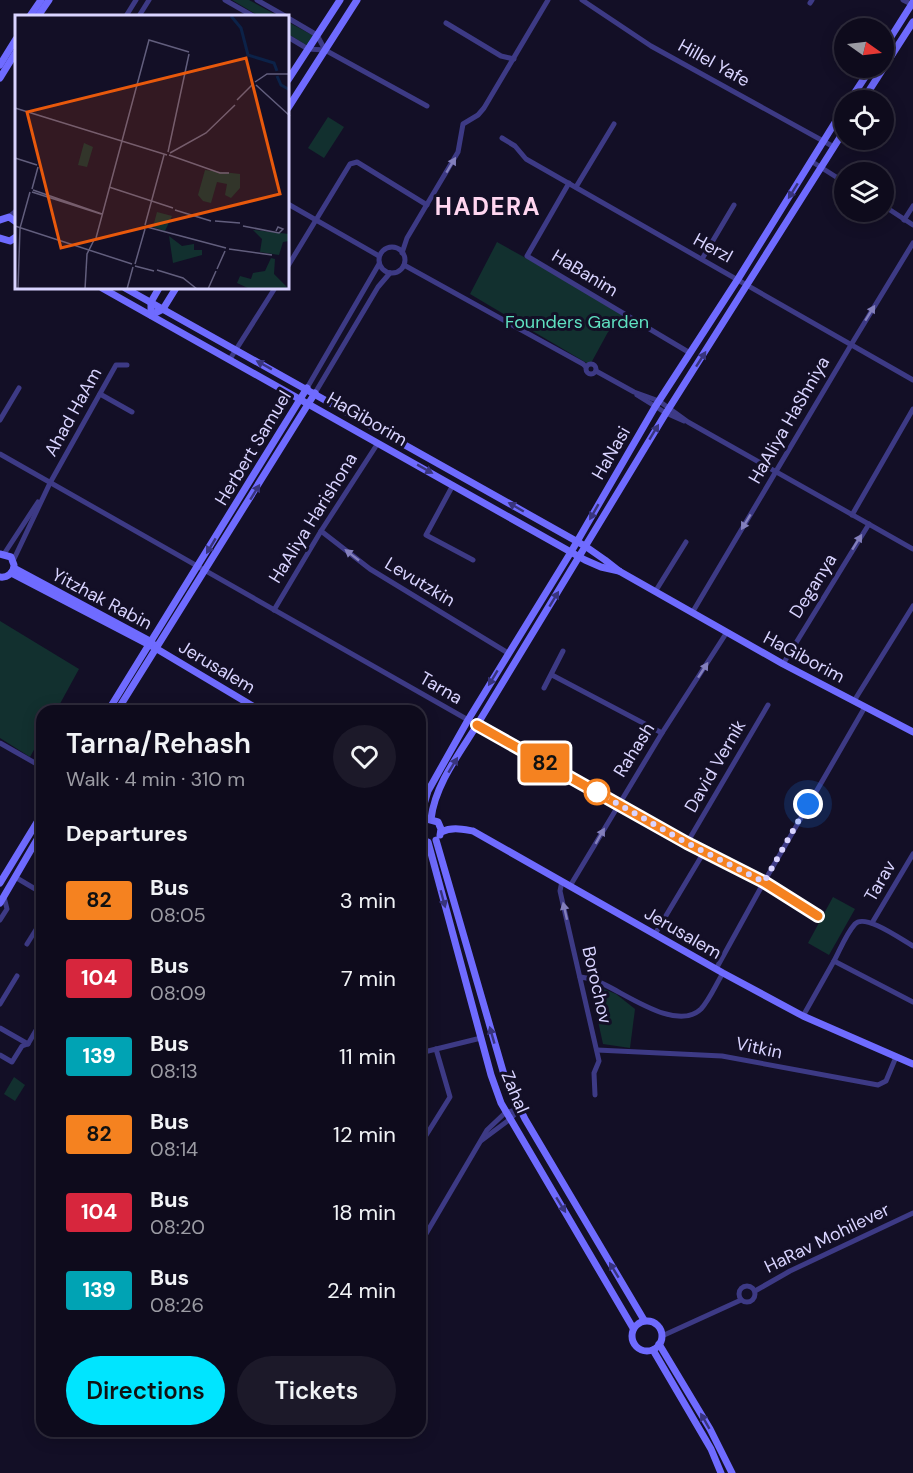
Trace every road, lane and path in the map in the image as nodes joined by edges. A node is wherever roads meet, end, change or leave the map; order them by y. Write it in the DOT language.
graph roads {
  1 [pos="41,0"];
  2 [pos="49,0"];
  3 [pos="136,0"];
  4 [pos="149,0"];
  5 [pos="225,0"];
  6 [pos="257,0"];
  7 [pos="340,0"];
  8 [pos="357,0"];
  9 [pos="548,0"];
  10 [pos="582,0"];
  11 [pos="903,0"];
  12 [pos="268,3"];
  13 [pos="912,4"];
  14 [pos="31,15"];
  15 [pos="40,15"];
  16 [pos="127,15"];
  17 [pos="140,15"];
  18 [pos="251,15"];
  19 [pos="283,15"];
  20 [pos="290,19"];
  21 [pos="913,22"];
  22 [pos="446,23"];
  23 [pos="894,32"];
  24 [pos="317,35"];
  25 [pos="290,38"];
  26 [pos="15,41"];
  27 [pos="308,49"];
  28 [pos="325,50"];
  29 [pos="15,54"];
  30 [pos="514,59"];
  31 [pos="0,65"];
  32 [pos="290,77"];
  33 [pos="0,78"];
  34 [pos="869,90"];
  35 [pos="290,105"];
  36 [pos="428,106"];
  37 [pos="614,124"];
  38 [pos="834,124"];
  39 [pos="502,138"];
  40 [pos="824,141"];
  41 [pos="834,147"];
  42 [pos="811,161"];
  43 [pos="821,167"];
  44 [pos="834,175"];
  45 [pos="569,183"];
  46 [pos="576,187"];
  47 [pos="290,205"];
  48 [pos="427,205"];
  49 [pos="734,205"];
  50 [pos="913,206"];
  51 [pos="15,212"];
  52 [pos="894,213"];
  53 [pos="9,217"];
  54 [pos="0,220"];
  55 [pos="316,220"];
  56 [pos="904,220"];
  57 [pos="15,221"];
  58 [pos="913,225"];
  59 [pos="0,238"];
  60 [pos="13,240"];
  61 [pos="913,243"];
  62 [pos="0,246"];
  63 [pos="402,253"];
  64 [pos="379,256"];
  65 [pos="702,259"];
  66 [pos="290,263"];
  67 [pos="379,264"];
  68 [pos="404,265"];
  69 [pos="390,273"];
  70 [pos="738,279"];
  71 [pos="748,285"];
  72 [pos="106,290"];
  73 [pos="129,290"];
  74 [pos="158,290"];
  75 [pos="175,290"];
  76 [pos="274,290"];
  77 [pos="151,302"];
  78 [pos="164,309"];
  79 [pos="151,315"];
  80 [pos="850,345"];
  81 [pos="236,349"];
  82 [pos="690,353"];
  83 [pos="230,359"];
  84 [pos="127,365"];
  85 [pos="913,380"];
  86 [pos="19,387"];
  87 [pos="307,388"];
  88 [pos="315,393"];
  89 [pos="100,394"];
  90 [pos="301,399"];
  91 [pos="309,404"];
  92 [pos="657,404"];
  93 [pos="913,409"];
  94 [pos="668,410"];
  95 [pos="132,412"];
  96 [pos="0,420"];
  97 [pos="378,443"];
  98 [pos="0,455"];
  99 [pos="776,471"];
  100 [pos="50,483"];
  101 [pos="453,485"];
  102 [pos="852,515"];
  103 [pos="869,524"];
  104 [pos="321,531"];
  105 [pos="577,542"];
  106 [pos="686,542"];
  107 [pos="585,546"];
  108 [pos="913,549"];
  109 [pos="571,552"];
  110 [pos="2,554"];
  111 [pos="579,556"];
  112 [pos="473,560"];
  113 [pos="13,567"];
  114 [pos="198,567"];
  115 [pos="206,571"];
  116 [pos="619,571"];
  117 [pos="0,577"];
  118 [pos="655,592"];
  119 [pos="913,606"];
  120 [pos="274,610"];
  121 [pos="692,613"];
  122 [pos="727,633"];
  123 [pos="149,643"];
  124 [pos="157,649"];
  125 [pos="562,651"];
  126 [pos="508,653"];
  127 [pos="783,664"];
  128 [pos="552,675"];
  129 [pos="544,688"];
  130 [pos="854,701"];
  131 [pos="112,705"];
  132 [pos="121,705"];
  133 [pos="250,705"];
  134 [pos="768,705"];
  135 [pos="865,707"];
  136 [pos="468,720"];
  137 [pos="477,725"];
  138 [pos="913,732"];
  139 [pos="662,733"];
  140 [pos="0,743"];
  141 [pos="36,764"];
  142 [pos="426,793"];
  143 [pos="618,804"];
  144 [pos="431,819"];
  145 [pos="426,821"];
  146 [pos="36,824"];
  147 [pos="441,832"];
  148 [pos="436,840"];
  149 [pos="36,841"];
  150 [pos="428,842"];
  151 [pos="687,843"];
  152 [pos="704,852"];
  153 [pos="913,854"];
  154 [pos="15,877"];
  155 [pos="562,881"];
  156 [pos="764,882"];
  157 [pos="0,883"];
  158 [pos="570,886"];
  159 [pos="36,889"];
  160 [pos="2,900"];
  161 [pos="818,916"];
  162 [pos="0,921"];
  163 [pos="872,923"];
  164 [pos="36,930"];
  165 [pos="655,934"];
  166 [pos="27,944"];
  167 [pos="913,946"];
  168 [pos="834,961"];
  169 [pos="719,971"];
  170 [pos="17,976"];
  171 [pos="580,977"];
  172 [pos="913,1002"];
  173 [pos="0,1004"];
  174 [pos="803,1016"];
  175 [pos="0,1028"];
  176 [pos="36,1030"];
  177 [pos="481,1038"];
  178 [pos="28,1044"];
  179 [pos="436,1049"];
  180 [pos="597,1050"];
  181 [pos="426,1052"];
  182 [pos="0,1055"];
  183 [pos="896,1057"];
  184 [pos="913,1064"];
  185 [pos="595,1095"];
  186 [pos="519,1109"];
  187 [pos="505,1113"];
  188 [pos="509,1120"];
  189 [pos="426,1135"];
  190 [pos="478,1143"];
  191 [pos="913,1213"];
  192 [pos="426,1234"];
  193 [pos="755,1291"];
  194 [pos="741,1300"];
  195 [pos="644,1320"];
  196 [pos="633,1328"];
  197 [pos="662,1336"];
  198 [pos="656,1347"];
  199 [pos="721,1473"];
  200 [pos="732,1473"];
  1 -- 14 [label="street"];
  2 -- 15 [label="street"];
  3 -- 16 [label="street"];
  4 -- 17 [label="street"];
  5 -- 18 [label="street"];
  6 -- 12 [label="street"];
  7 -- 24 [label="street"];
  8 -- 28 [label="street"];
  9 -- 30 [label="street"];
  10 -- 40 [label="street, Hillel Yafe"];
  11 -- 13 [label="street"];
  12 -- 19 [label="street"];
  13 -- 23 [label="street"];
  20 -- 24 [label="street"];
  21 -- 34 [label="street"];
  22 -- 30 [label="street"];
  24 -- 27 [label="street"];
  24 -- 28 [label="street"];
  25 -- 27 [label="street"];
  26 -- 31 [label="street"];
  27 -- 28 [label="street"];
  27 -- 32 [label="street"];
  28 -- 35 [label="street"];
  28 -- 36 [label="street"];
  29 -- 33 [label="street"];
  48 -- 30 [label="street, one-way"];
  37 -- 46 [label="street"];
  38 -- 40 [label="street, HaNasi"];
  39 -- 45 [label="street, Herzl"];
  40 -- 41 [label="street, Hillel Yafe"];
  40 -- 42 [label="street, HaNasi"];
  41 -- 43 [label="street, HaNasi"];
  42 -- 43 [label="street"];
  42 -- 70 [label="street, HaNasi, one-way"];
  43 -- 44 [label="street"];
  43 -- 71 [label="street, HaNasi"];
  45 -- 46 [label="street, Herzl"];
  45 -- 82 [label="street, HaBanim"];
  46 -- 65 [label="street, Herzl"];
  47 -- 55 [label="street"];
  48 -- 55 [label="street"];
  48 -- 63 [label="street"];
  49 -- 65 [label="street"];
  50 -- 56 [label="street"];
  51 -- 53 [label="street"];
  52 -- 56 [label="street"];
  53 -- 54 [label="street"];
  53 -- 57 [label="street"];
  55 -- 64 [label="street"];
  55 -- 66 [label="street"];
  56 -- 58 [label="street"];
  59 -- 60 [label="street"];
  60 -- 62 [label="street"];
  80 -- 61 [label="street, HaAliya HaShniya, one-way"];
  63 -- 64 [label="street"];
  63 -- 68 [label="street"];
  64 -- 67 [label="street"];
  65 -- 70 [label="street, Herzl"];
  67 -- 69 [label="street"];
  67 -- 87 [label="street, Herbert Samuel"];
  68 -- 69 [label="street"];
  68 -- 92 [label="street"];
  69 -- 88 [label="street, Herbert Samuel"];
  70 -- 71 [label="street, Herzl"];
  70 -- 82 [label="street, HaNasi"];
  71 -- 80 [label="street, Herzl"];
  94 -- 71 [label="street, HaNasi, one-way"];
  72 -- 79 [label="street, HaGiborim"];
  73 -- 77 [label="street, HaGiborim"];
  74 -- 77 [label="street"];
  75 -- 78 [label="street"];
  76 -- 81 [label="street"];
  77 -- 78 [label="street, HaGiborim"];
  77 -- 79 [label="street"];
  78 -- 79 [label="street"];
  78 -- 81 [label="street, HaGiborim"];
  79 -- 83 [label="street, HaGiborim"];
  80 -- 85 [label="street, Herzl"];
  80 -- 99 [label="street, HaAliya HaShniya"];
  81 -- 83 [label="street"];
  87 -- 81 [label="street, HaGiborim, one-way"];
  82 -- 92 [label="street, HaNasi"];
  83 -- 90 [label="street, HaGiborim"];
  84 -- 89 [label="street, Ahad HaAm"];
  86 -- 96 [label="street"];
  87 -- 88 [label="street, HaGiborim"];
  87 -- 90 [label="street, Herbert Samuel"];
  88 -- 91 [label="street, Herbert Samuel"];
  105 -- 88 [label="street, HaGiborim, one-way"];
  89 -- 95 [label="street"];
  89 -- 100 [label="street, Ahad HaAm"];
  90 -- 91 [label="street, HaGiborim"];
  90 -- 114 [label="street, Herbert Samuel, one-way"];
  91 -- 97 [label="street, HaGiborim"];
  115 -- 91 [label="street, Herbert Samuel, one-way"];
  92 -- 94 [label="street"];
  92 -- 105 [label="street, HaNasi, one-way"];
  93 -- 102 [label="street"];
  94 -- 99 [label="street"];
  107 -- 94 [label="street, HaNasi, one-way"];
  97 -- 101 [label="street, HaGiborim, one-way"];
  97 -- 104 [label="street, HaAliya Harishona"];
  98 -- 100 [label="street, Tarna"];
  99 -- 102 [label="street"];
  99 -- 121 [label="street, HaAliya HaShniya, one-way"];
  100 -- 110 [label="street, Ahad HaAm"];
  100 -- 113 [label="street, Ahad HaAm"];
  100 -- 114 [label="street, Tarna"];
  101 -- 109 [label="street, HaGiborim"];
  101 -- 112 [label="street"];
  102 -- 103 [label="street"];
  103 -- 108 [label="street"];
  127 -- 103 [label="street, Deganya, one-way"];
  104 -- 120 [label="street, HaAliya Harishona"];
  126 -- 104 [label="street, Levutzkin, one-way"];
  105 -- 107 [label="street, HaGiborim"];
  105 -- 109 [label="street, HaNasi"];
  106 -- 118 [label="street"];
  107 -- 111 [label="street, HaNasi"];
  107 -- 116 [label="street, HaGiborim"];
  109 -- 111 [label="street, HaGiborim"];
  109 -- 126 [label="street, HaNasi"];
  110 -- 113 [label="street, Yitzhak Rabin"];
  111 -- 116 [label="street, HaGiborim"];
  137 -- 111 [label="street, HaNasi, one-way"];
  113 -- 117 [label="street"];
  113 -- 123 [label="street, Yitzhak Rabin"];
  114 -- 115 [label="street, Tarna"];
  114 -- 123 [label="street, Herbert Samuel"];
  115 -- 120 [label="street, Tarna"];
  115 -- 124 [label="street, Herbert Samuel"];
  116 -- 118 [label="street, HaGiborim"];
  118 -- 121 [label="street, HaGiborim"];
  119 -- 130 [label="street"];
  120 -- 136 [label="street, Tarna"];
  121 -- 122 [label="street, HaGiborim"];
  122 -- 127 [label="street, HaGiborim"];
  139 -- 122 [label="street, Rahash, one-way"];
  123 -- 124 [label="street, Yitzhak Rabin"];
  123 -- 131 [label="street, Herbert Samuel"];
  124 -- 132 [label="street, Herbert Samuel"];
  124 -- 133 [label="street, Jerusalem"];
  125 -- 128 [label="street"];
  126 -- 136 [label="street, HaNasi, one-way"];
  127 -- 130 [label="street, HaGiborim"];
  128 -- 129 [label="street"];
  128 -- 139 [label="street"];
  130 -- 135 [label="street, HaGiborim"];
  134 -- 151 [label="street, David Vernik"];
  135 -- 138 [label="street, HaGiborim"];
  135 -- 156 [label="street"];
  136 -- 137 [label="street, Tarna"];
  136 -- 142 [label="street, HaNasi"];
  137 -- 143 [label="street, Tarna"];
  144 -- 137 [label="street, HaNasi, one-way"];
  139 -- 143 [label="street, Rahash"];
  140 -- 141 [label="street"];
  143 -- 151 [label="street, Tarna"];
  158 -- 143 [label="street, Rahash, one-way"];
  144 -- 145 [label="street"];
  144 -- 147 [label="street"];
  146 -- 157 [label="street"];
  147 -- 148 [label="street"];
  147 -- 155 [label="street, Jerusalem"];
  148 -- 150 [label="street"];
  186 -- 148 [label="street, Zahal, one-way"];
  149 -- 154 [label="street"];
  150 -- 177 [label="street, Zahal, one-way"];
  151 -- 152 [label="street, Tarna"];
  152 -- 156 [label="street, Tarna"];
  152 -- 165 [label="street"];
  153 -- 163 [label="street, Tarav"];
  154 -- 159 [label="street"];
  154 -- 160 [label="street"];
  155 -- 158 [label="street, Jerusalem"];
  171 -- 155 [label="street, Borochov, one-way"];
  156 -- 161 [label="street, Tarna"];
  156 -- 169 [label="street"];
  158 -- 165 [label="street, Jerusalem"];
  160 -- 162 [label="street"];
  163 -- 167 [label="street"];
  163 -- 168 [label="street"];
  164 -- 166 [label="street"];
  165 -- 169 [label="street, Jerusalem"];
  168 -- 172 [label="street"];
  168 -- 174 [label="street"];
  169 -- 171 [label="street"];
  169 -- 174 [label="street, Jerusalem"];
  170 -- 173 [label="street"];
  171 -- 180 [label="street, Borochov"];
  174 -- 183 [label="street, Jerusalem"];
  175 -- 178 [label="street"];
  176 -- 178 [label="street"];
  177 -- 179 [label="street"];
  177 -- 187 [label="street, Zahal"];
  178 -- 182 [label="street"];
  179 -- 181 [label="street"];
  179 -- 189 [label="street"];
  180 -- 183 [label="street, Vitkin"];
  180 -- 185 [label="street, Borochov"];
  183 -- 184 [label="street, Jerusalem"];
  186 -- 187 [label="street"];
  186 -- 188 [label="street"];
  195 -- 186 [label="street, Zahal, one-way"];
  187 -- 188 [label="street, Zahal"];
  187 -- 190 [label="street"];
  188 -- 190 [label="street"];
  188 -- 196 [label="street, Zahal, one-way"];
  190 -- 192 [label="street"];
  191 -- 193 [label="street, HaRav Mohilever"];
  193 -- 194 [label="street"];
  193 -- 194 [label="street"];
  194 -- 197 [label="street"];
  195 -- 196 [label="street"];
  195 -- 197 [label="street"];
  196 -- 198 [label="street"];
  197 -- 198 [label="street"];
  198 -- 199 [label="street"];
  200 -- 198 [label="street, one-way"];
}
